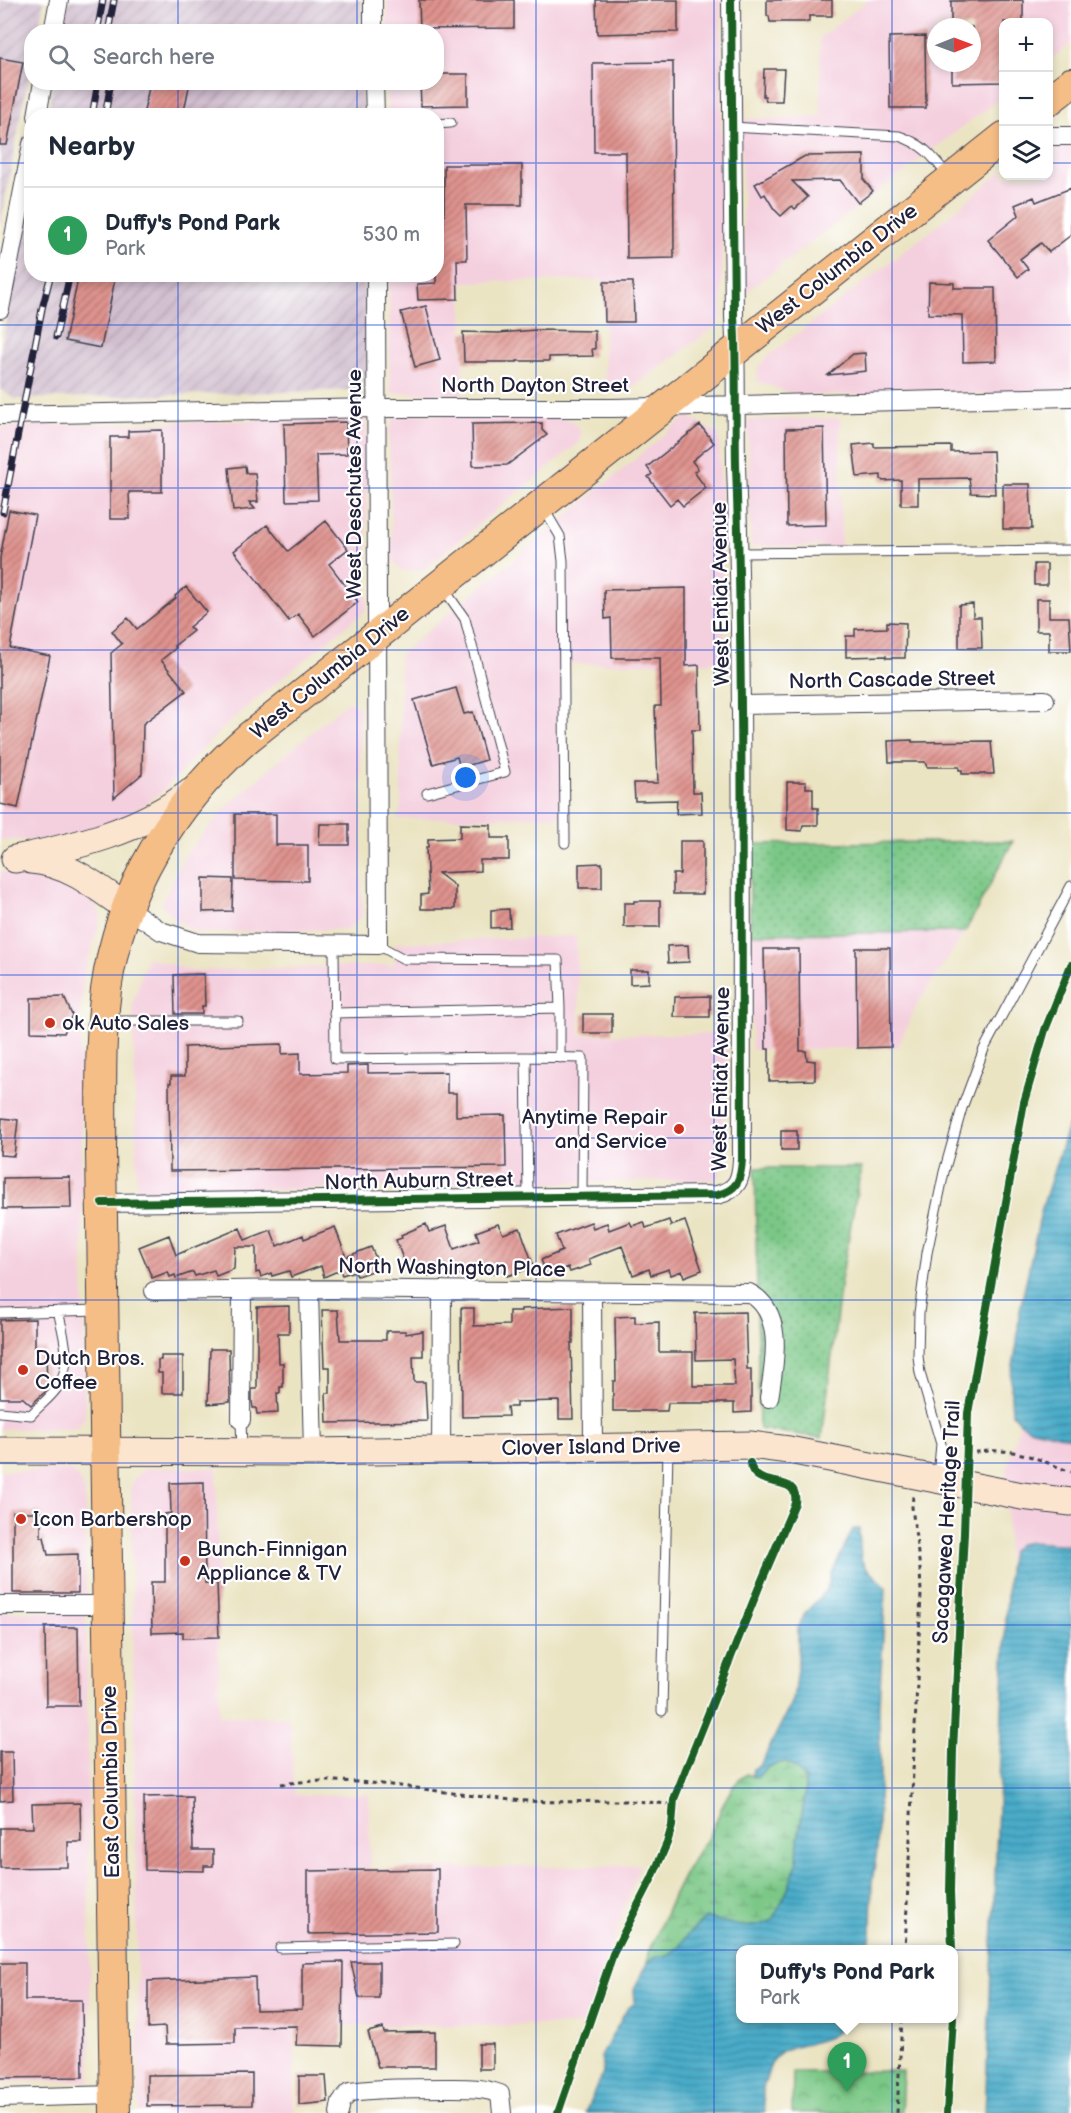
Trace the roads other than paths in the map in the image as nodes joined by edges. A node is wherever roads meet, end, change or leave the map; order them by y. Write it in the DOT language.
graph roads {
  1 [pos="59,0"];
  2 [pos="373,0"];
  3 [pos="731,0"];
  4 [pos="54,24"];
  5 [pos="373,24"];
  6 [pos="1071,83"];
  7 [pos="42,90"];
  8 [pos="374,90"];
  9 [pos="1053,97"];
  10 [pos="38,108"];
  11 [pos="375,108"];
  12 [pos="444,123"];
  13 [pos="451,123"];
  14 [pos="732,127"];
  15 [pos="1053,136"];
  16 [pos="1071,136"];
  17 [pos="999,140"];
  18 [pos="951,179"];
  19 [pos="24,185"];
  20 [pos="376,282"];
  21 [pos="0,309"];
  22 [pos="736,350"];
  23 [pos="1071,397"];
  24 [pos="665,406"];
  25 [pos="734,406"];
  26 [pos="376,408"];
  27 [pos="0,415"];
  28 [pos="541,504"];
  29 [pos="1071,550"];
  30 [pos="739,553"];
  31 [pos="441,584"];
  32 [pos="376,635"];
  33 [pos="1045,700"];
  34 [pos="740,705"];
  35 [pos="197,788"];
  36 [pos="427,793"];
  37 [pos="565,843"];
  38 [pos="7,859"];
  39 [pos="1071,886"];
  40 [pos="127,908"];
  41 [pos="334,945"];
  42 [pos="378,945"];
  43 [pos="560,1008"];
  44 [pos="334,1013"];
  45 [pos="103,1021"];
  46 [pos="238,1021"];
  47 [pos="526,1058"];
  48 [pos="560,1058"];
  49 [pos="735,1187"];
  50 [pos="528,1197"];
  51 [pos="582,1197"];
  52 [pos="102,1203"];
  53 [pos="309,1289"];
  54 [pos="242,1290"];
  55 [pos="442,1290"];
  56 [pos="154,1291"];
  57 [pos="592,1292"];
  58 [pos="103,1310"];
  59 [pos="58,1311"];
  60 [pos="0,1313"];
  61 [pos="769,1398"];
  62 [pos="0,1412"];
  63 [pos="241,1420"];
  64 [pos="592,1446"];
  65 [pos="668,1446"];
  66 [pos="441,1449"];
  67 [pos="106,1450"];
  68 [pos="0,1451"];
  69 [pos="242,1452"];
  70 [pos="313,1452"];
  71 [pos="937,1479"];
  72 [pos="1071,1502"];
  73 [pos="0,1605"];
  74 [pos="108,1605"];
  75 [pos="662,1712"];
  76 [pos="454,1944"];
  77 [pos="280,1948"];
  78 [pos="0,2098"];
  79 [pos="115,2104"];
  80 [pos="339,2113"];
  81 [pos="502,2113"];
  1 -- 4 [label="street"];
  2 -- 5 [label="street"];
  3 -- 14 [label="street, West Entiat Avenue"];
  6 -- 9 [label="main road"];
  7 -- 10 [label="street"];
  8 -- 11 [label="street"];
  12 -- 13 [label="lane"];
  14 -- 18 [label="lane"];
  14 -- 22 [label="street, West Entiat Avenue"];
  15 -- 16 [label="street"];
  17 -- 18 [label="main road, West Columbia Drive"];
  18 -- 22 [label="main road, West Columbia Drive"];
  19 -- 21 [label="street"];
  20 -- 26 [label="street, West Deschutes Avenue"];
  22 -- 24 [label="main road, West Columbia Drive"];
  22 -- 25 [label="street, West Entiat Avenue"];
  23 -- 25 [label="street, North Dayton Street"];
  24 -- 25 [label="street, North Dayton Street"];
  24 -- 26 [label="street, North Dayton Street"];
  24 -- 28 [label="main road, West Columbia Drive"];
  25 -- 30 [label="street, West Entiat Avenue"];
  26 -- 27 [label="street, North Dayton Street"];
  26 -- 32 [label="street, West Deschutes Avenue"];
  28 -- 31 [label="main road, West Columbia Drive"];
  28 -- 37 [label="lane"];
  29 -- 30 [label="lane"];
  30 -- 34 [label="street, West Entiat Avenue"];
  31 -- 32 [label="main road, West Columbia Drive"];
  31 -- 36 [label="lane"];
  32 -- 35 [label="main road, West Columbia Drive"];
  32 -- 42 [label="street, West Deschutes Avenue"];
  33 -- 34 [label="street, North Cascade Street"];
  34 -- 49 [label="street, West Entiat Avenue"];
  35 -- 38 [label="street"];
  35 -- 40 [label="main road, West Columbia Drive"];
  38 -- 40 [label="street"];
  39 -- 71 [label="lane"];
  40 -- 41 [label="street"];
  40 -- 45 [label="main road, West Columbia Drive"];
  41 -- 42 [label="street"];
  41 -- 44 [label="lane"];
  42 -- 43 [label="lane"];
  43 -- 44 [label="lane"];
  43 -- 48 [label="lane"];
  44 -- 47 [label="lane"];
  45 -- 46 [label="lane"];
  45 -- 52 [label="main road, West Columbia Drive"];
  47 -- 48 [label="lane"];
  47 -- 50 [label="lane"];
  48 -- 51 [label="lane"];
  49 -- 51 [label="street, North Auburn Street"];
  50 -- 51 [label="street, North Auburn Street"];
  50 -- 52 [label="street, North Auburn Street"];
  52 -- 58 [label="main road, West Columbia Drive"];
  53 -- 54 [label="street, North Washington Place"];
  53 -- 55 [label="street, North Washington Place"];
  53 -- 70 [label="street"];
  54 -- 56 [label="street, North Washington Place"];
  54 -- 63 [label="street"];
  55 -- 57 [label="street, North Washington Place"];
  55 -- 66 [label="street"];
  57 -- 61 [label="street, North Washington Place"];
  57 -- 64 [label="street"];
  58 -- 59 [label="lane"];
  58 -- 67 [label="main road, West Columbia Drive"];
  59 -- 60 [label="lane"];
  59 -- 62 [label="lane"];
  63 -- 69 [label="lane"];
  64 -- 65 [label="street, Clover Island Drive"];
  64 -- 66 [label="street, Clover Island Drive"];
  65 -- 71 [label="street, Clover Island Drive"];
  65 -- 75 [label="lane"];
  66 -- 70 [label="street, Clover Island Drive"];
  67 -- 68 [label="street, Clover Island Drive"];
  67 -- 69 [label="street, Clover Island Drive"];
  67 -- 74 [label="main road, East Columbia Drive"];
  69 -- 70 [label="street, Clover Island Drive"];
  71 -- 72 [label="street, Clover Island Drive"];
  73 -- 74 [label="street"];
  74 -- 79 [label="main road, East Columbia Drive"];
  76 -- 77 [label="lane"];
  78 -- 79 [label="street"];
  80 -- 81 [label="street"];
}
